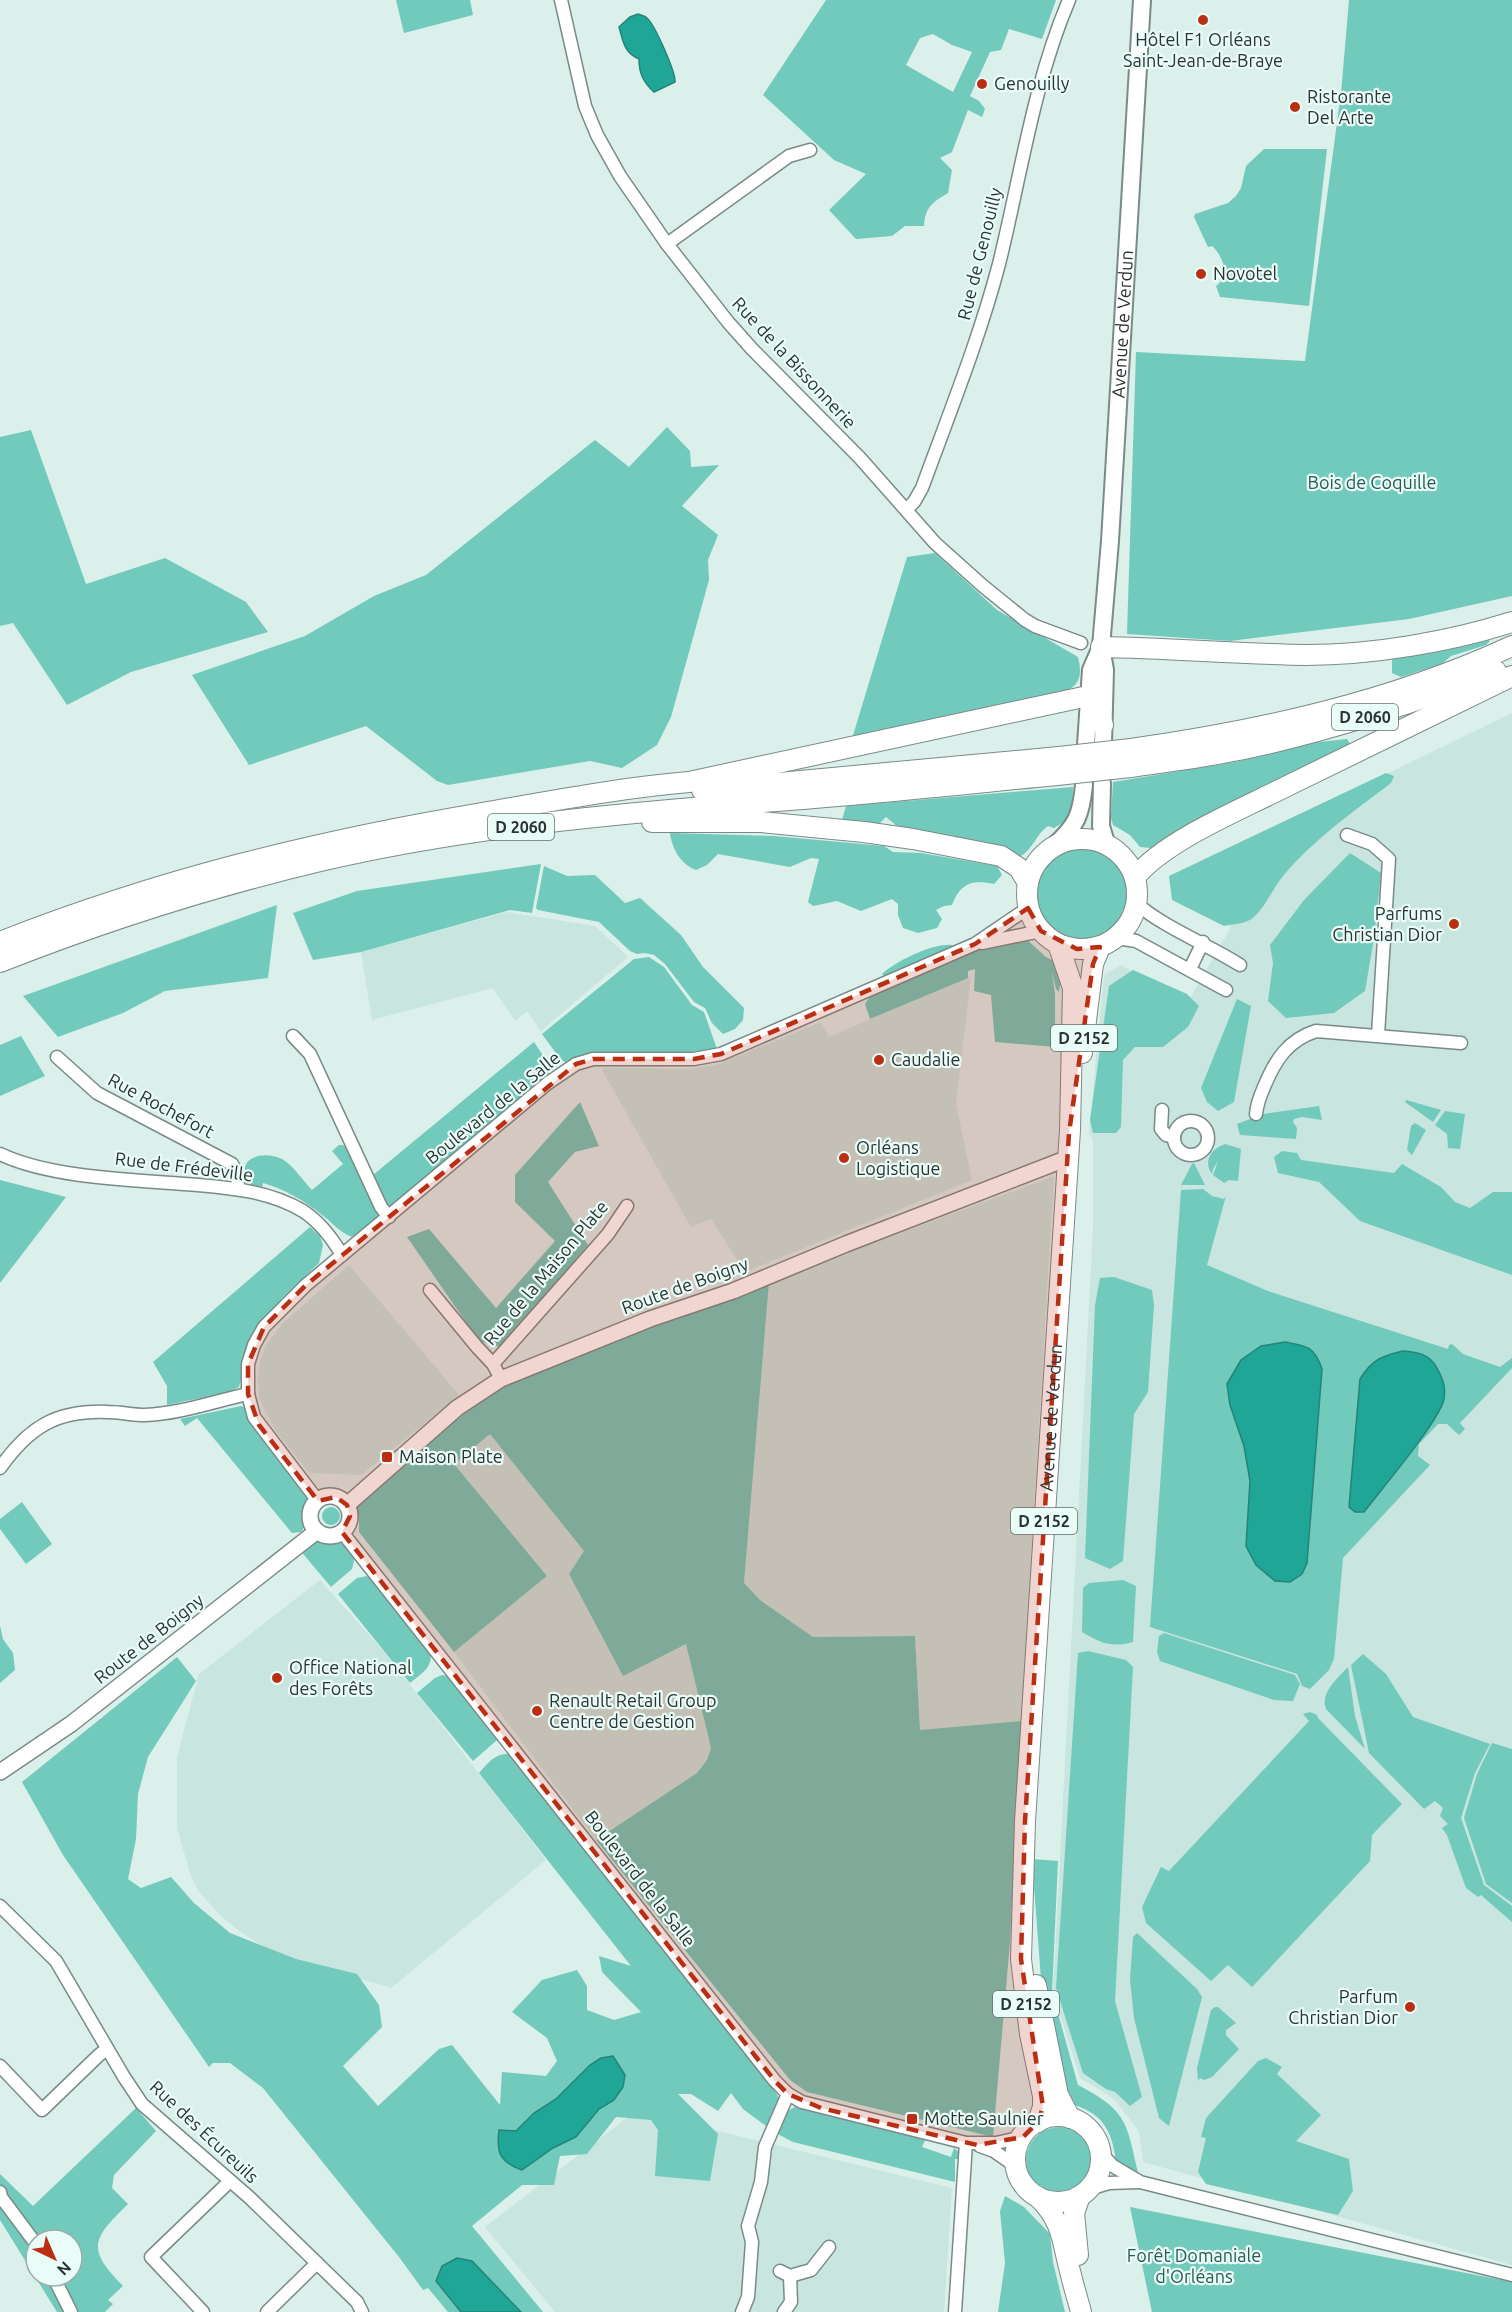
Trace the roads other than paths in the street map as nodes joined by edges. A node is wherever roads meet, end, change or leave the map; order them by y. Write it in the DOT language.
graph roads {
  1 [pos="561,0"];
  2 [pos="1069,0"];
  3 [pos="1142,0"];
  4 [pos="810,150"];
  5 [pos="667,244"];
  6 [pos="907,509"];
  7 [pos="1512,622"];
  8 [pos="1081,643"];
  9 [pos="1512,646"];
  10 [pos="1101,647"];
  11 [pos="1512,664"];
  12 [pos="1512,676"];
  13 [pos="1088,696"];
  14 [pos="1103,734"];
  15 [pos="1086,745"];
  16 [pos="1131,758"];
  17 [pos="1058,766"];
  18 [pos="1102,783"];
  19 [pos="1084,785"];
  20 [pos="482,813"];
  21 [pos="527,826"];
  22 [pos="1347,835"];
  23 [pos="1106,843"];
  24 [pos="1054,846"];
  25 [pos="1136,876"];
  26 [pos="1028,883"];
  27 [pos="1137,904"];
  28 [pos="1028,908"];
  29 [pos="1041,932"];
  30 [pos="0,942"];
  31 [pos="1108,942"];
  32 [pos="1203,942"];
  33 [pos="975,944"];
  34 [pos="1058,944"];
  35 [pos="0,962"];
  36 [pos="1240,965"];
  37 [pos="1190,969"];
  38 [pos="1227,990"];
  39 [pos="1378,1035"];
  40 [pos="293,1036"];
  41 [pos="1461,1043"];
  42 [pos="57,1057"];
  43 [pos="1162,1110"];
  44 [pos="1256,1114"];
  45 [pos="1070,1130"];
  46 [pos="1174,1137"];
  47 [pos="0,1154"];
  48 [pos="1068,1158"];
  49 [pos="238,1188"];
  50 [pos="627,1206"];
  51 [pos="389,1217"];
  52 [pos="342,1255"];
  53 [pos="430,1290"];
  54 [pos="493,1364"];
  55 [pos="501,1379"];
  56 [pos="248,1394"];
  57 [pos="0,1468"];
  58 [pos="318,1501"];
  59 [pos="346,1505"];
  60 [pos="317,1531"];
  61 [pos="342,1532"];
  62 [pos="0,1772"];
  63 [pos="1023,1884"];
  64 [pos="0,1906"];
  65 [pos="107,2049"];
  66 [pos="0,2066"];
  67 [pos="788,2094"];
  68 [pos="1070,2118"];
  69 [pos="1038,2122"];
  70 [pos="1023,2137"];
  71 [pos="971,2144"];
  72 [pos="1101,2153"];
  73 [pos="1017,2167"];
  74 [pos="230,2181"];
  75 [pos="1140,2182"];
  76 [pos="0,2192"];
  77 [pos="1085,2192"];
  78 [pos="1039,2198"];
  79 [pos="24,2228"];
  80 [pos="829,2247"];
  81 [pos="317,2263"];
  82 [pos="1512,2275"];
  83 [pos="59,2288"];
  84 [pos="71,2312"];
  85 [pos="203,2312"];
  86 [pos="267,2312"];
  87 [pos="362,2312"];
  88 [pos="742,2312"];
  89 [pos="784,2312"];
  90 [pos="955,2312"];
  91 [pos="1082,2312"];
  92 [pos="1092,2312"];
  1 -- 5 [label="street, Rue de la Bissonnerie"];
  2 -- 6 [label="street, Rue de Genouilly"];
  3 -- 10 [label="main road, Avenue de Verdun"];
  4 -- 5 [label="street"];
  5 -- 6 [label="street, Rue de la Bissonnerie"];
  6 -- 8 [label="street, Rue de la Bissonnerie"];
  7 -- 10 [label="main road"];
  9 -- 16 [label="main road, D 2060"];
  10 -- 13 [label="main road, Avenue de Verdun"];
  10 -- 14 [label="main road, Avenue de Verdun"];
  11 -- 16 [label="main road, D 2060"];
  12 -- 25 [label="main road"];
  13 -- 14 [label="main road"];
  13 -- 15 [label="main road, Avenue de Verdun"];
  13 -- 20 [label="main road"];
  16 -- 17 [label="main road, D 2060, bridge"];
  17 -- 20 [label="main road, D 2060"];
  17 -- 21 [label="main road, D 2060"];
  18 -- 23 [label="main road"];
  19 -- 24 [label="main road"];
  20 -- 30 [label="main road, D 2060"];
  21 -- 26 [label="main road"];
  21 -- 35 [label="main road, D 2060"];
  22 -- 39 [label="street"];
  23 -- 24 [label="main road"];
  23 -- 25 [label="main road"];
  24 -- 26 [label="main road"];
  25 -- 27 [label="main road"];
  26 -- 28 [label="main road"];
  27 -- 31 [label="main road"];
  27 -- 32 [label="street"];
  28 -- 29 [label="main road"];
  28 -- 33 [label="street, Boulevard de la Salle"];
  29 -- 33 [label="street, Boulevard de la Salle"];
  29 -- 34 [label="main road"];
  31 -- 34 [label="main road"];
  31 -- 37 [label="street"];
  31 -- 45 [label="main road, Avenue de Verdun / D 2152"];
  32 -- 36 [label="street"];
  32 -- 37 [label="street"];
  33 -- 51 [label="street, Boulevard de la Salle"];
  34 -- 45 [label="main road, Avenue de Verdun / D 2152"];
  37 -- 38 [label="street"];
  39 -- 41 [label="street"];
  39 -- 44 [label="street"];
  40 -- 51 [label="street"];
  42 -- 49 [label="street, Rue Rochefort"];
  43 -- 46 [label="street"];
  45 -- 48 [label="main road, Avenue de Verdun / D 2152"];
  47 -- 49 [label="street, Rue de Frédeville"];
  48 -- 55 [label="street, Route de Boigny"];
  48 -- 63 [label="main road, Avenue de Verdun / D 2152"];
  49 -- 52 [label="street, Rue de Frédeville"];
  50 -- 54 [label="street, Rue de la Maison Plate"];
  51 -- 52 [label="street, Boulevard de la Salle"];
  52 -- 56 [label="street, Boulevard de la Salle"];
  53 -- 54 [label="street"];
  54 -- 55 [label="street"];
  55 -- 59 [label="street, Route de Boigny"];
  56 -- 57 [label="street"];
  56 -- 58 [label="street, Boulevard de la Salle"];
  58 -- 59 [label="street"];
  58 -- 60 [label="street"];
  59 -- 61 [label="street"];
  60 -- 61 [label="street"];
  60 -- 62 [label="street, Route de Boigny"];
  61 -- 67 [label="street, Boulevard de la Salle"];
  63 -- 68 [label="main road, Avenue de Verdun / D 2152"];
  63 -- 69 [label="main road, Avenue de Verdun / D 2152"];
  64 -- 65 [label="street, Rue des Écureuils"];
  65 -- 66 [label="street"];
  65 -- 74 [label="street, Rue des Écureuils"];
  67 -- 71 [label="street, Boulevard de la Salle"];
  67 -- 88 [label="street"];
  68 -- 69 [label="main road"];
  68 -- 72 [label="main road"];
  69 -- 70 [label="main road"];
  70 -- 71 [label="street, Boulevard de la Salle"];
  70 -- 73 [label="main road"];
  71 -- 73 [label="street, Boulevard de la Salle"];
  71 -- 90 [label="street"];
  72 -- 75 [label="street"];
  72 -- 77 [label="main road"];
  73 -- 78 [label="main road"];
  74 -- 81 [label="street, Rue des Écureuils"];
  74 -- 85 [label="street"];
  75 -- 77 [label="street"];
  75 -- 82 [label="street"];
  76 -- 79 [label="street"];
  77 -- 78 [label="main road"];
  77 -- 92 [label="main road"];
  78 -- 91 [label="main road"];
  80 -- 89 [label="street"];
  81 -- 86 [label="street"];
  81 -- 87 [label="street, Rue des Écureuils"];
  83 -- 84 [label="street"];
}
